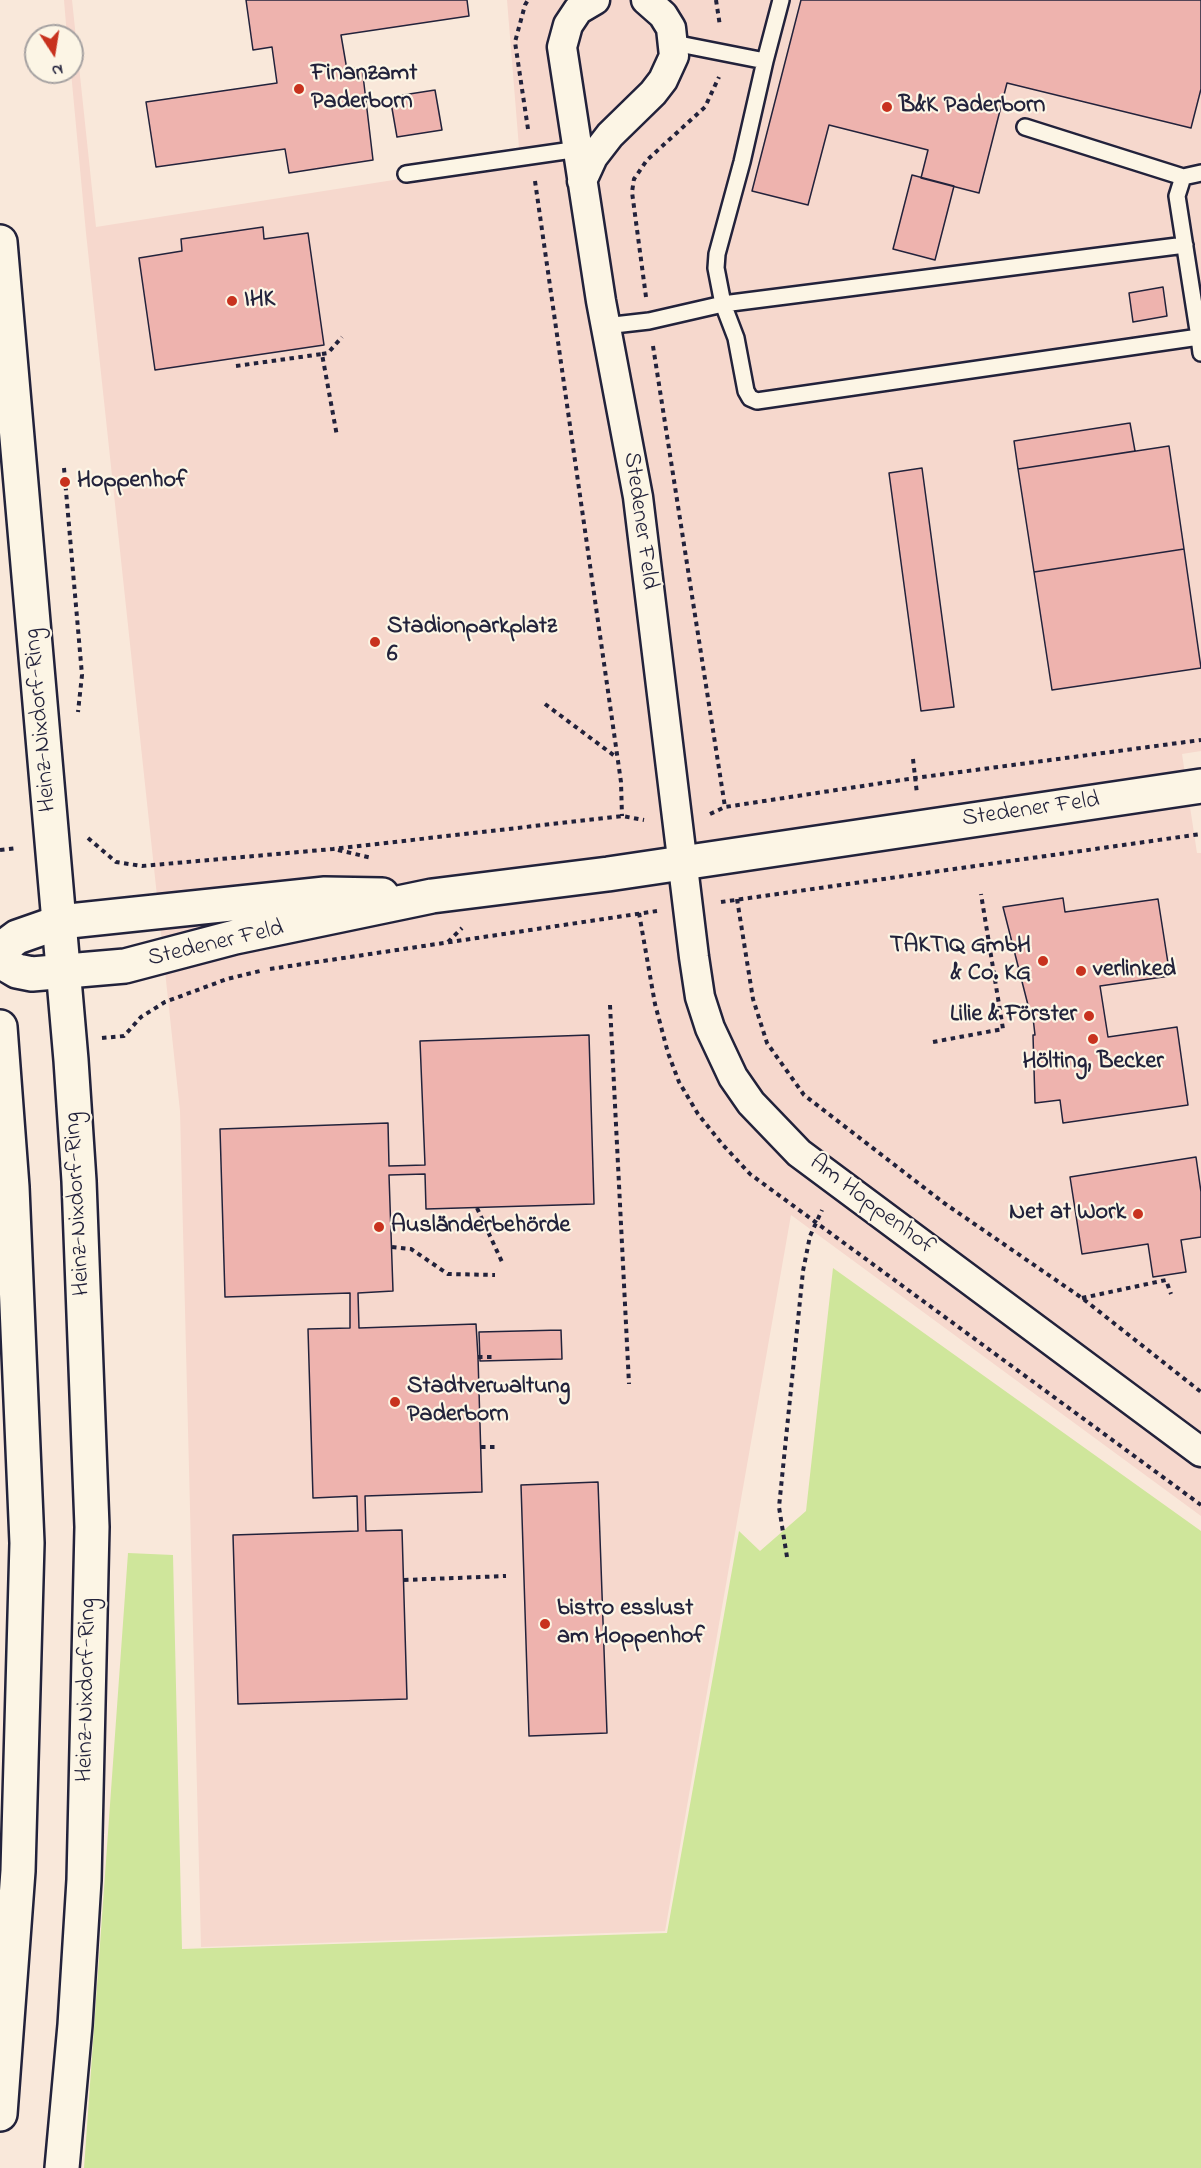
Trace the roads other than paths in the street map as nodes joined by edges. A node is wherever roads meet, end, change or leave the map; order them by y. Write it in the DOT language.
graph roads {
  1 [pos="595,0"];
  2 [pos="646,0"];
  3 [pos="781,0"];
  4 [pos="674,43"];
  5 [pos="765,61"];
  6 [pos="1024,127"];
  7 [pos="579,149"];
  8 [pos="1201,172"];
  9 [pos="406,174"];
  10 [pos="1184,177"];
  11 [pos="582,181"];
  12 [pos="0,242"];
  13 [pos="1185,245"];
  14 [pos="723,304"];
  15 [pos="605,326"];
  16 [pos="1199,337"];
  17 [pos="1201,353"];
  18 [pos="1201,786"];
  19 [pos="682,863"];
  20 [pos="432,896"];
  21 [pos="60,922"];
  22 [pos="0,950"];
  23 [pos="0,962"];
  24 [pos="64,973"];
  25 [pos="0,1027"];
  26 [pos="1201,1452"];
  27 [pos="0,2114"];
  28 [pos="62,2168"];
  1 -- 7 [label="street, Stedener Feld"];
  2 -- 4 [label="street"];
  3 -- 5 [label="lane"];
  4 -- 5 [label="lane"];
  4 -- 11 [label="street"];
  5 -- 14 [label="lane"];
  6 -- 10 [label="lane"];
  7 -- 9 [label="lane"];
  7 -- 11 [label="street, Stedener Feld"];
  8 -- 10 [label="lane"];
  10 -- 13 [label="lane"];
  11 -- 15 [label="street, Stedener Feld"];
  12 -- 21 [label="main road, Heinz-Nixdorf-Ring"];
  13 -- 14 [label="lane"];
  13 -- 16 [label="lane"];
  14 -- 15 [label="lane"];
  14 -- 16 [label="lane"];
  15 -- 19 [label="street, Stedener Feld"];
  16 -- 17 [label="lane"];
  18 -- 19 [label="main road, Stedener Feld"];
  19 -- 20 [label="main road, Stedener Feld"];
  19 -- 26 [label="street, Am Hoppenhof"];
  20 -- 21 [label="main road, Stedener Feld"];
  20 -- 24 [label="main road, Stedener Feld"];
  21 -- 22 [label="main road, Stedener Feld"];
  21 -- 24 [label="main road, Heinz-Nixdorf-Ring"];
  23 -- 24 [label="main road, Stedener Feld"];
  24 -- 28 [label="main road, Heinz-Nixdorf-Ring"];
  25 -- 27 [label="main road"];
}
